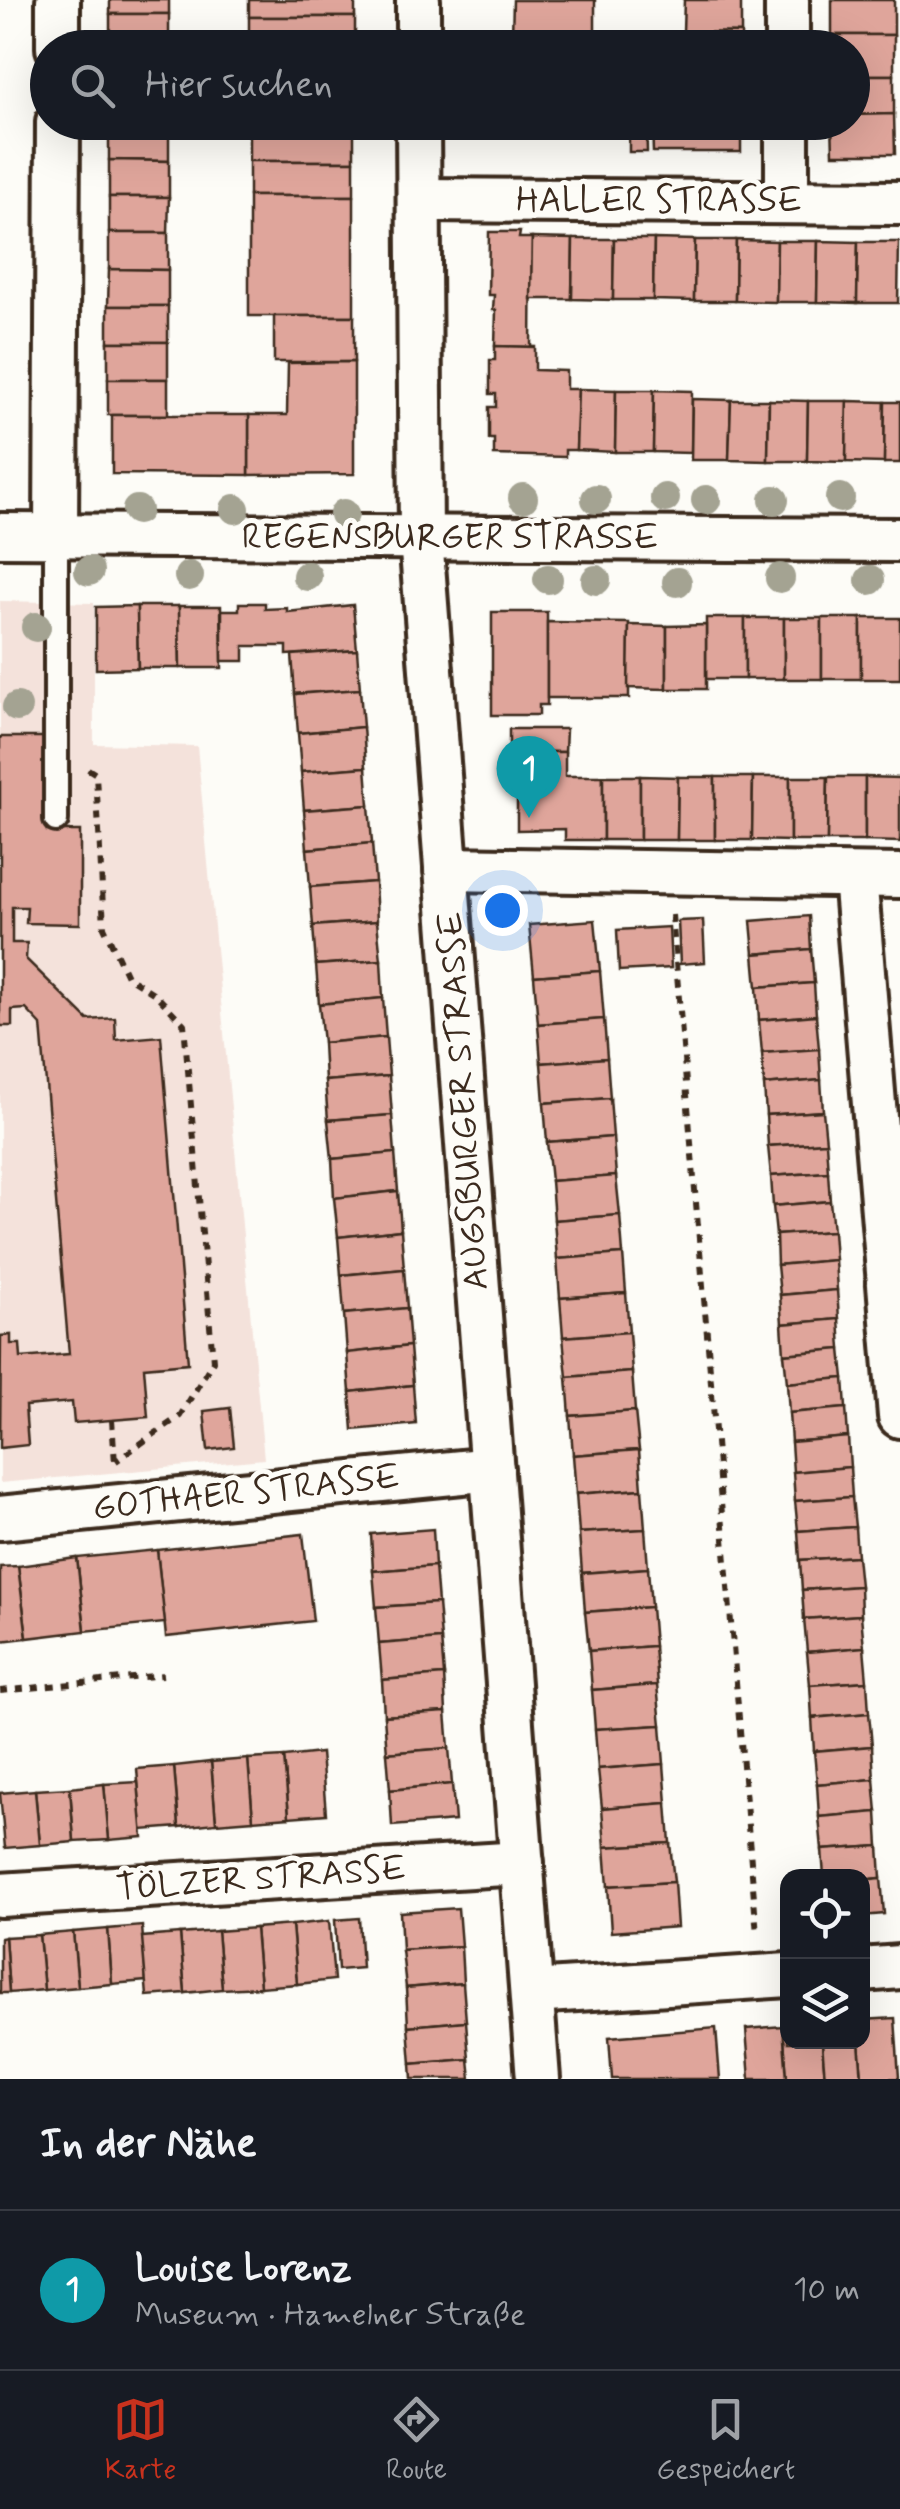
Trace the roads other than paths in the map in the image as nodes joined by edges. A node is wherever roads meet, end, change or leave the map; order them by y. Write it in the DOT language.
graph roads {
  1 [pos="58,0"];
  2 [pos="418,0"];
  3 [pos="787,0"];
  4 [pos="58,30"];
  5 [pos="418,30"];
  6 [pos="787,30"];
  7 [pos="58,140"];
  8 [pos="418,140"];
  9 [pos="787,140"];
  10 [pos="418,200"];
  11 [pos="786,202"];
  12 [pos="900,202"];
  13 [pos="0,535"];
  14 [pos="56,536"];
  15 [pos="421,538"];
  16 [pos="900,540"];
  17 [pos="56,820"];
  18 [pos="446,869"];
  19 [pos="855,876"];
  20 [pos="900,876"];
  21 [pos="900,1416"];
  22 [pos="492,1468"];
  23 [pos="0,1518"];
  24 [pos="522,1862"];
  25 [pos="0,1895"];
  26 [pos="900,1967"];
  27 [pos="870,1969"];
  28 [pos="774,1976"];
  29 [pos="532,1992"];
  30 [pos="538,2079"];
  1 -- 4 [label="street"];
  2 -- 5 [label="street"];
  3 -- 6 [label="street"];
  7 -- 14 [label="street"];
  8 -- 10 [label="street, AUGSBURGER STRASSE"];
  9 -- 11 [label="street"];
  10 -- 11 [label="street, HALLER STRASSE"];
  10 -- 15 [label="street, AUGSBURGER STRASSE"];
  11 -- 12 [label="street, HALLER STRASSE"];
  13 -- 14 [label="street, REGENSBURGER STRASSE"];
  14 -- 15 [label="street, REGENSBURGER STRASSE"];
  14 -- 17 [label="lane"];
  15 -- 16 [label="street, REGENSBURGER STRASSE"];
  15 -- 18 [label="street, AUGSBURGER STRASSE"];
  18 -- 19 [label="street"];
  18 -- 22 [label="street, AUGSBURGER STRASSE"];
  19 -- 20 [label="street"];
  19 -- 21 [label="street"];
  22 -- 23 [label="street, GOTHAER STRASSE"];
  22 -- 24 [label="street, AUGSBURGER STRASSE"];
  24 -- 25 [label="street, TÖLZER STRASSE"];
  24 -- 29 [label="street, AUGSBURGER STRASSE"];
  26 -- 27 [label="street"];
  28 -- 29 [label="street"];
  29 -- 30 [label="street, AUGSBURGER STRASSE"];
}
